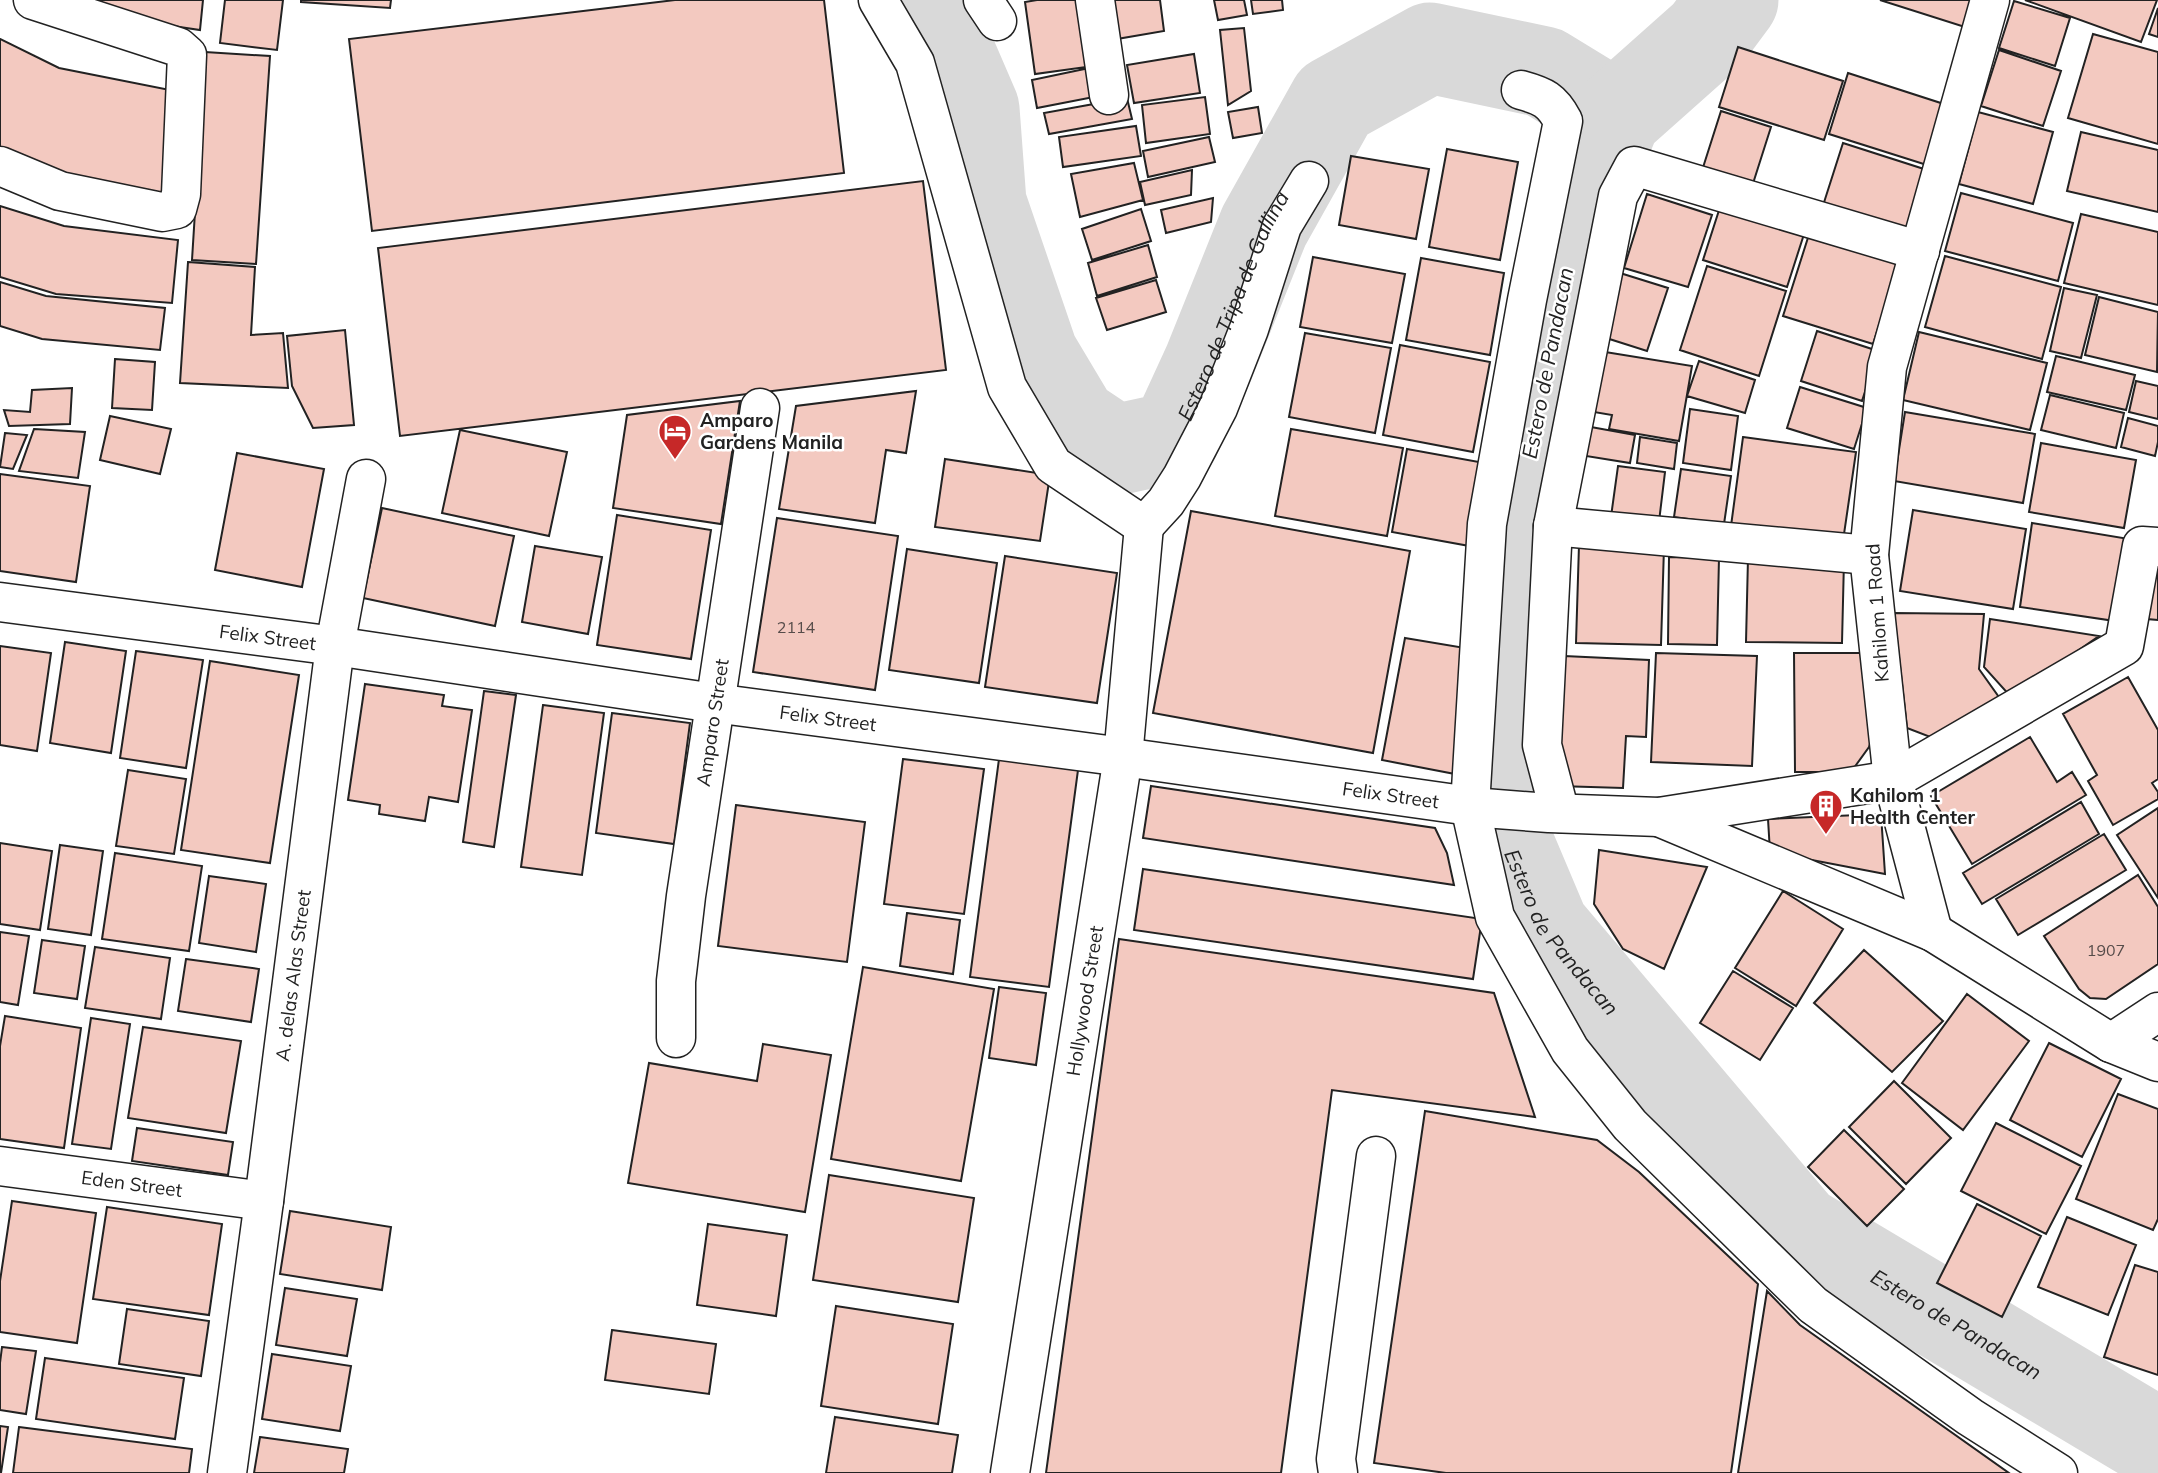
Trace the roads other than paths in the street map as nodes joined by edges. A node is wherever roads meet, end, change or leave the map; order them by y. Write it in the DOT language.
graph roads {
  1 [pos="33,0"];
  2 [pos="878,0"];
  3 [pos="1096,0"];
  4 [pos="1990,0"];
  5 [pos="1521,90"];
  6 [pos="1109,95"];
  7 [pos="0,166"];
  8 [pos="1309,181"];
  9 [pos="1920,251"];
  10 [pos="760,408"];
  11 [pos="366,479"];
  12 [pos="1144,526"];
  13 [pos="1553,526"];
  14 [pos="2158,547"];
  15 [pos="1869,555"];
  16 [pos="0,602"];
  17 [pos="335,646"];
  18 [pos="715,703"];
  19 [pos="1123,757"];
  20 [pos="1892,780"];
  21 [pos="1477,807"];
  22 [pos="1555,813"];
  23 [pos="1659,817"];
  24 [pos="1933,932"];
  25 [pos="2158,1012"];
  26 [pos="676,1038"];
  27 [pos="2111,1043"];
  28 [pos="2158,1062"];
  29 [pos="1376,1156"];
  30 [pos="0,1166"];
  31 [pos="264,1201"];
  32 [pos="227,1473"];
  33 [pos="1010,1473"];
  34 [pos="1338,1473"];
  35 [pos="2059,1473"];
  1 -- 7 [label="street"];
  2 -- 12 [label="street"];
  3 -- 6 [label="street"];
  4 -- 9 [label="street, Kahilom 1 Road"];
  5 -- 21 [label="street"];
  8 -- 12 [label="street"];
  9 -- 13 [label="street"];
  9 -- 15 [label="street, Kahilom 1 Road"];
  10 -- 18 [label="street, Amparo Street"];
  11 -- 17 [label="street, A. delas Alas Street"];
  12 -- 19 [label="street, Hollywood Street"];
  13 -- 15 [label="street"];
  13 -- 22 [label="street"];
  14 -- 20 [label="street"];
  15 -- 20 [label="street, Kahilom 1 Road"];
  16 -- 17 [label="street, Felix Street"];
  17 -- 18 [label="street, Felix Street"];
  17 -- 31 [label="street, A. delas Alas Street"];
  18 -- 19 [label="street, Felix Street"];
  18 -- 26 [label="street, Amparo Street"];
  19 -- 21 [label="street, Felix Street"];
  19 -- 33 [label="street, Hollywood Street"];
  20 -- 23 [label="street, Felix Street"];
  20 -- 24 [label="street, Kahilom 1 Road"];
  21 -- 22 [label="street, Felix Street"];
  21 -- 35 [label="street"];
  22 -- 23 [label="street, Felix Street"];
  23 -- 24 [label="street, Felix Street"];
  24 -- 27 [label="street"];
  25 -- 27 [label="street"];
  27 -- 28 [label="street"];
  29 -- 34 [label="street"];
  30 -- 31 [label="street, Eden Street"];
  31 -- 32 [label="street, A. delas Alas Street"];
}
